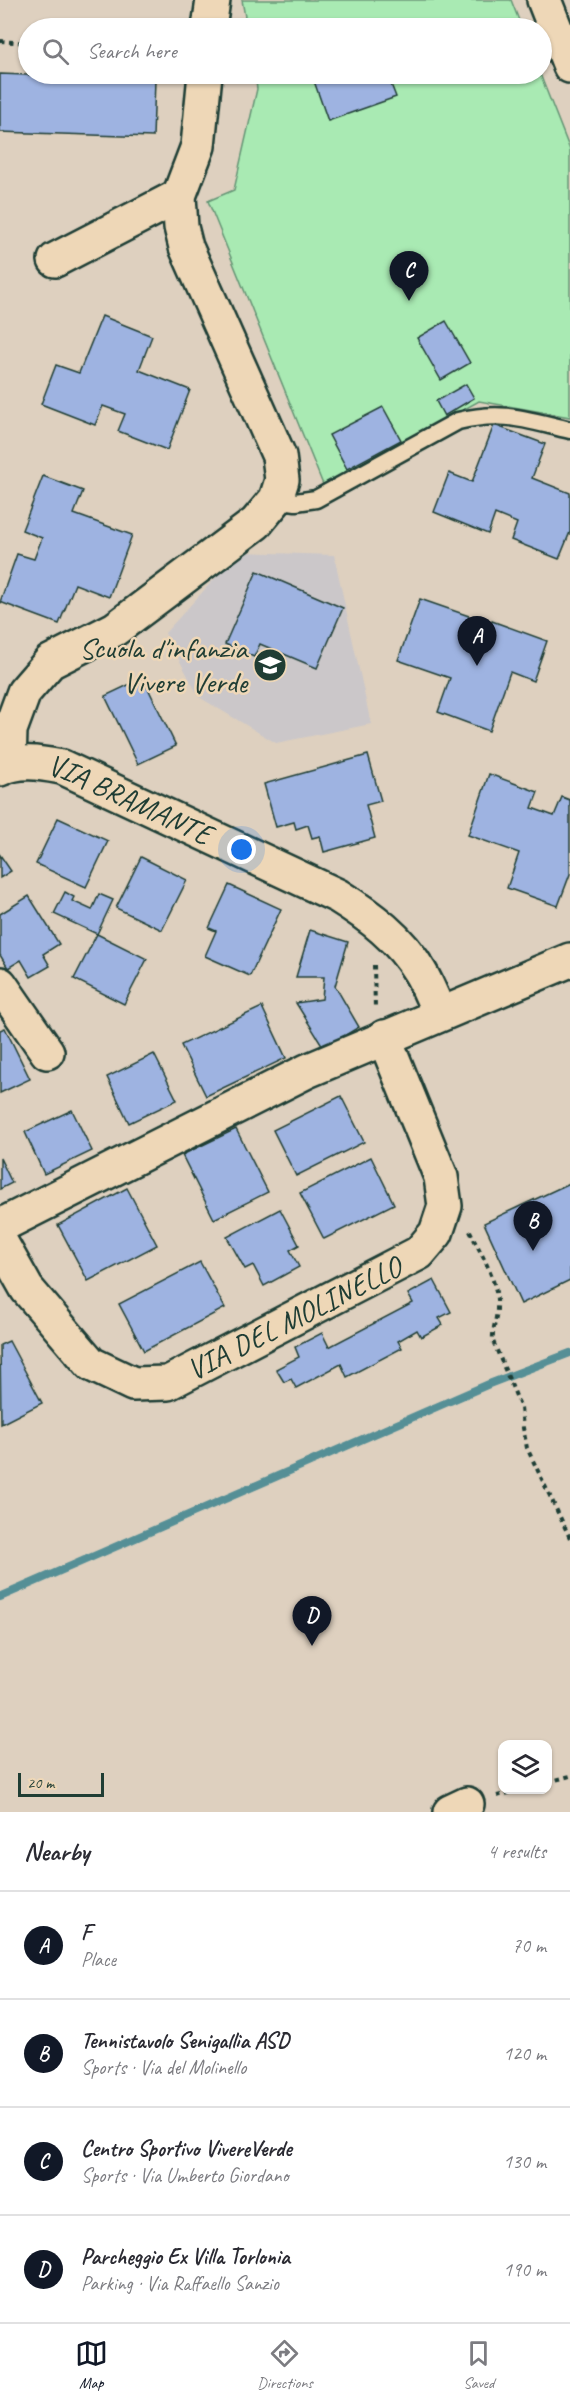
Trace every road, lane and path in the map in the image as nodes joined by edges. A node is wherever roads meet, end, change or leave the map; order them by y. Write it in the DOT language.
graph roads {
  1 [pos="213,0"];
  2 [pos="544,0"];
  3 [pos="210,18"];
  4 [pos="0,41"];
  5 [pos="18,43"];
  6 [pos="567,51"];
  7 [pos="204,84"];
  8 [pos="179,196"];
  9 [pos="55,260"];
  10 [pos="570,430"];
  11 [pos="276,499"];
  12 [pos="4,767"];
  13 [pos="371,955"];
  14 [pos="570,960"];
  15 [pos="0,984"];
  16 [pos="440,1014"];
  17 [pos="384,1037"];
  18 [pos="47,1052"];
  19 [pos="445,1206"];
  20 [pos="0,1226"];
  21 [pos="0,1241"];
  22 [pos="570,1538"];
  23 [pos="570,1776"];
  24 [pos="552,1781"];
  1 -- 3 [label="street"];
  2 -- 6 [label="street"];
  4 -- 5 [label="path"];
  7 -- 8 [label="street"];
  8 -- 9 [label="street"];
  8 -- 11 [label="street"];
  10 -- 11 [label="lane"];
  11 -- 12 [label="street"];
  12 -- 16 [label="street, VIA BRAMANTE"];
  13 -- 17 [label="path"];
  14 -- 16 [label="street"];
  15 -- 18 [label="street"];
  16 -- 17 [label="street"];
  17 -- 19 [label="street, VIA DEL MOLINELLO"];
  17 -- 20 [label="street"];
  19 -- 21 [label="street, VIA DEL MOLINELLO"];
  19 -- 22 [label="path"];
  23 -- 24 [label="path"];
}
